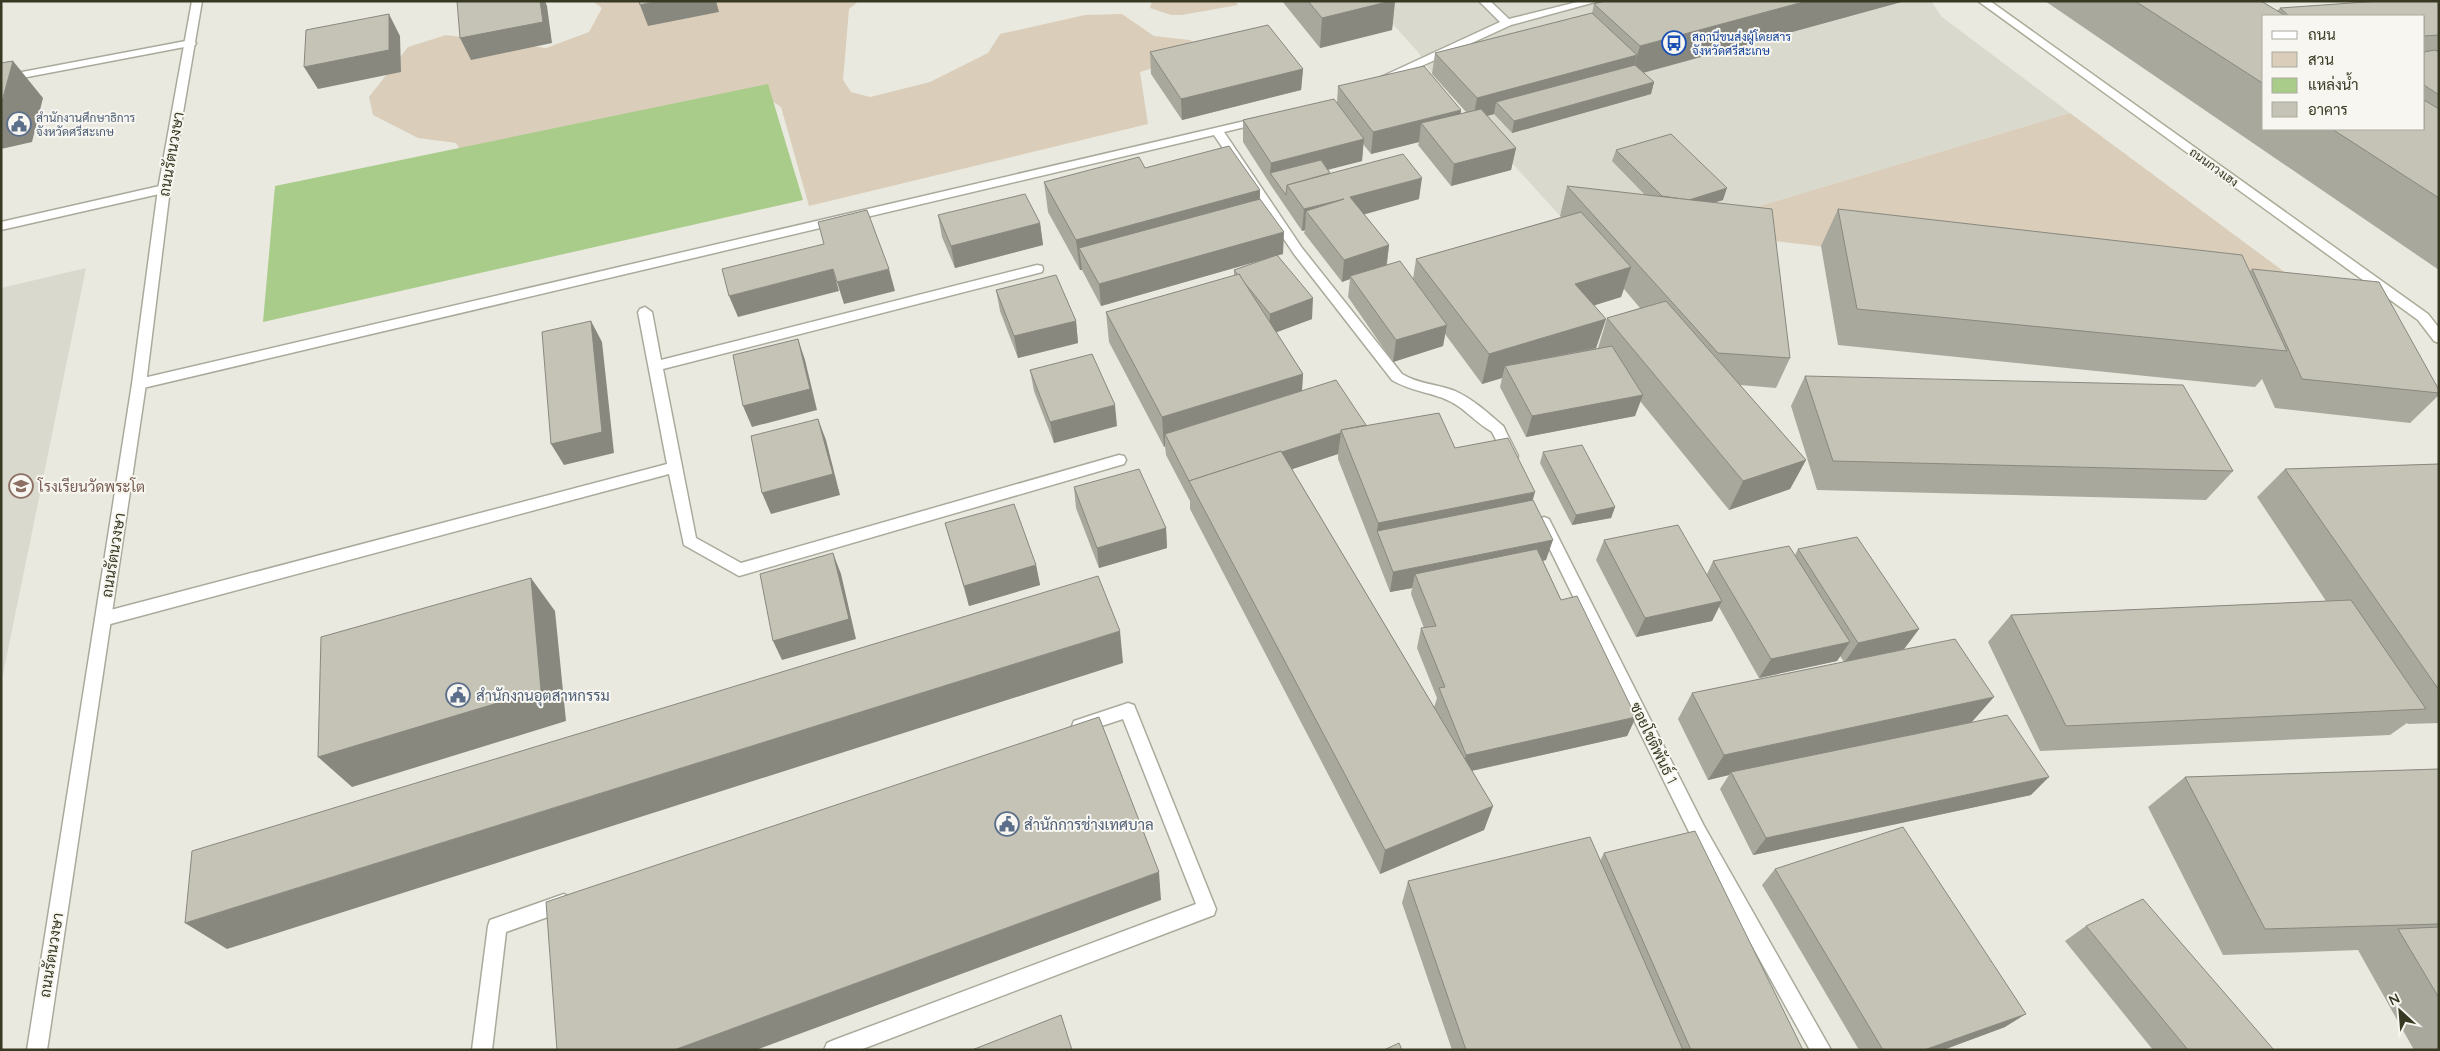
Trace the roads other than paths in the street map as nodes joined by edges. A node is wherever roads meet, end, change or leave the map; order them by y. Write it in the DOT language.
graph roads {
  1 [pos="197,1"];
  2 [pos="1484,1"];
  3 [pos="1594,1"];
  4 [pos="1984,1"];
  5 [pos="1507,23"];
  6 [pos="191,42"];
  7 [pos="1,79"];
  8 [pos="1372,85"];
  9 [pos="1273,117"];
  10 [pos="1217,130"];
  11 [pos="164,189"];
  12 [pos="1,226"];
  13 [pos="1037,270"];
  14 [pos="645,312"];
  15 [pos="2423,317"];
  16 [pos="2439,319"];
  17 [pos="2439,338"];
  18 [pos="656,366"];
  19 [pos="139,384"];
  20 [pos="1119,460"];
  21 [pos="675,467"];
  22 [pos="1520,475"];
  23 [pos="1538,510"];
  24 [pos="103,619"];
  25 [pos="1062,733"];
  26 [pos="582,897"];
  27 [pos="37,1050"];
  28 [pos="482,1050"];
  29 [pos="834,1050"];
  30 [pos="1822,1050"];
  1 -- 6 [label="street, ถนนรัตนวงษา"];
  2 -- 5 [label="street"];
  3 -- 5 [label="street"];
  4 -- 15 [label="street, ถนนกวงเฮง"];
  5 -- 8 [label="street"];
  6 -- 7 [label="street"];
  6 -- 11 [label="street, ถนนรัตนวงษา"];
  9 -- 10 [label="street"];
  10 -- 19 [label="street"];
  10 -- 22 [label="street"];
  11 -- 12 [label="street"];
  11 -- 19 [label="street, ถนนรัตนวงษา"];
  13 -- 18 [label="street"];
  14 -- 18 [label="street"];
  15 -- 16 [label="street"];
  15 -- 17 [label="street, ถนนกวงเฮง"];
  18 -- 21 [label="street"];
  19 -- 24 [label="street, ถนนรัตนวงษา"];
  20 -- 21 [label="street"];
  21 -- 24 [label="street"];
  23 -- 30 [label="street, ซอยโชติพันธ์ 1"];
  24 -- 27 [label="street, ถนนรัตนวงษา"];
  25 -- 29 [label="street"];
  26 -- 28 [label="street"];
}
